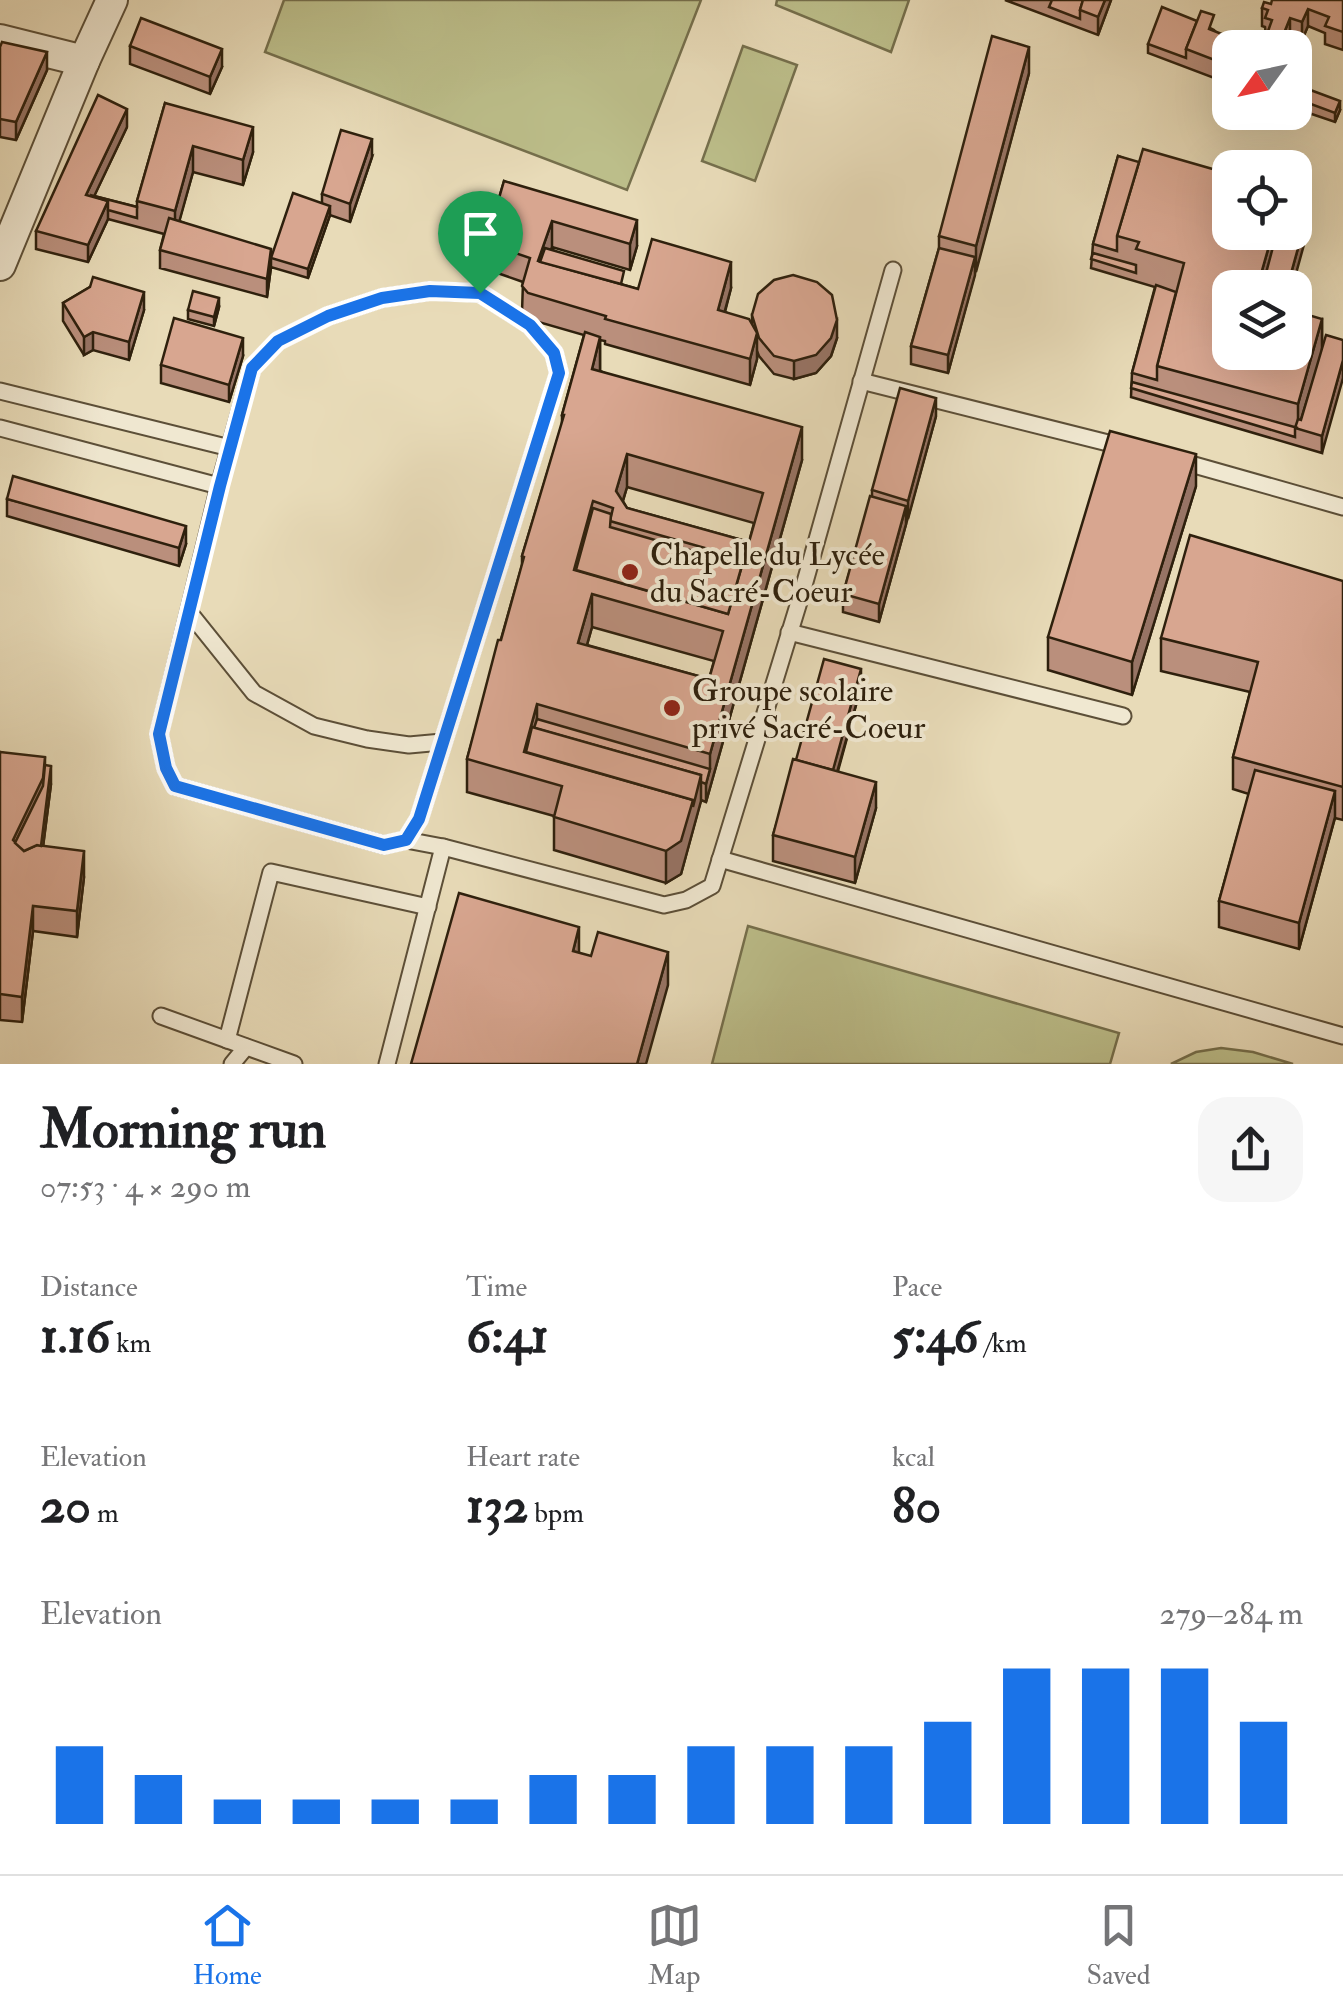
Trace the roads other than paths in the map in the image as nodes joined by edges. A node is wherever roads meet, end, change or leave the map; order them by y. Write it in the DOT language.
graph roads {
  1 [pos="112,0"];
  2 [pos="0,40"];
  3 [pos="84,61"];
  4 [pos="0,265"];
  5 [pos="892,270"];
  6 [pos="861,380"];
  7 [pos="0,391"];
  8 [pos="0,428"];
  9 [pos="230,448"];
  10 [pos="1144,452"];
  11 [pos="1164,456"];
  12 [pos="220,486"];
  13 [pos="1343,508"];
  14 [pos="189,612"];
  15 [pos="790,632"];
  16 [pos="1123,716"];
  17 [pos="442,742"];
  18 [pos="406,840"];
  19 [pos="443,847"];
  20 [pos="720,860"];
  21 [pos="428,908"];
  22 [pos="161,1016"];
  23 [pos="1343,1036"];
  24 [pos="227,1040"];
  25 [pos="246,1047"];
  26 [pos="232,1064"];
  27 [pos="294,1064"];
  28 [pos="387,1064"];
  1 -- 3 [label="street"];
  2 -- 3 [label="street"];
  3 -- 4 [label="street"];
  5 -- 6 [label="lane"];
  6 -- 10 [label="lane"];
  6 -- 15 [label="lane"];
  7 -- 9 [label="lane"];
  8 -- 12 [label="lane"];
  9 -- 12 [label="lane"];
  9 -- 17 [label="lane"];
  11 -- 13 [label="lane"];
  12 -- 14 [label="lane"];
  14 -- 17 [label="lane"];
  14 -- 18 [label="lane"];
  15 -- 16 [label="lane"];
  15 -- 20 [label="lane"];
  17 -- 18 [label="lane"];
  18 -- 19 [label="lane"];
  19 -- 20 [label="lane"];
  19 -- 21 [label="lane"];
  20 -- 23 [label="lane"];
  21 -- 24 [label="lane"];
  21 -- 28 [label="lane"];
  22 -- 24 [label="lane"];
  24 -- 25 [label="lane"];
  25 -- 26 [label="lane"];
  25 -- 27 [label="lane"];
}
